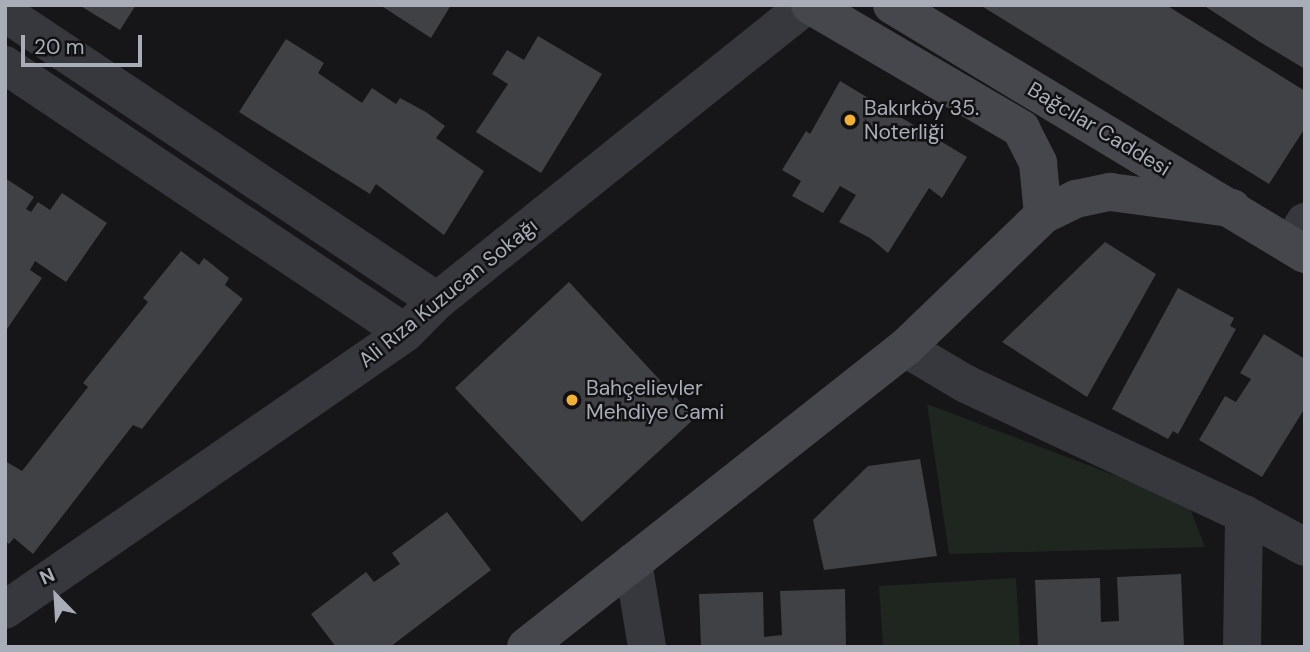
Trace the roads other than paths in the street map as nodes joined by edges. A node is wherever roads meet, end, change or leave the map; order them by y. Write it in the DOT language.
graph roads {
  1 [pos="809,5"];
  2 [pos="892,5"];
  3 [pos="5,13"];
  4 [pos="5,65"];
  5 [pos="1232,208"];
  6 [pos="1044,215"];
  7 [pos="1300,240"];
  8 [pos="437,301"];
  9 [pos="405,333"];
  10 [pos="905,348"];
  11 [pos="1244,514"];
  12 [pos="1305,547"];
  13 [pos="633,562"];
  14 [pos="5,610"];
  15 [pos="526,647"];
  16 [pos="647,647"];
  17 [pos="1242,647"];
  1 -- 6 [label="main road"];
  1 -- 8 [label="street, Ali Rıza Kuzucan Sokağı"];
  2 -- 5 [label="main road, Bağcılar Caddesi"];
  3 -- 8 [label="street"];
  4 -- 9 [label="street"];
  5 -- 6 [label="main road"];
  5 -- 7 [label="main road, Bağcılar Caddesi"];
  6 -- 10 [label="main road"];
  8 -- 9 [label="street, Ali Rıza Kuzucan Sokağı"];
  9 -- 14 [label="street, Ali Rıza Kuzucan Sokağı"];
  10 -- 11 [label="street"];
  10 -- 13 [label="main road"];
  11 -- 12 [label="street"];
  11 -- 17 [label="street"];
  13 -- 15 [label="main road"];
  13 -- 16 [label="street"];
}
